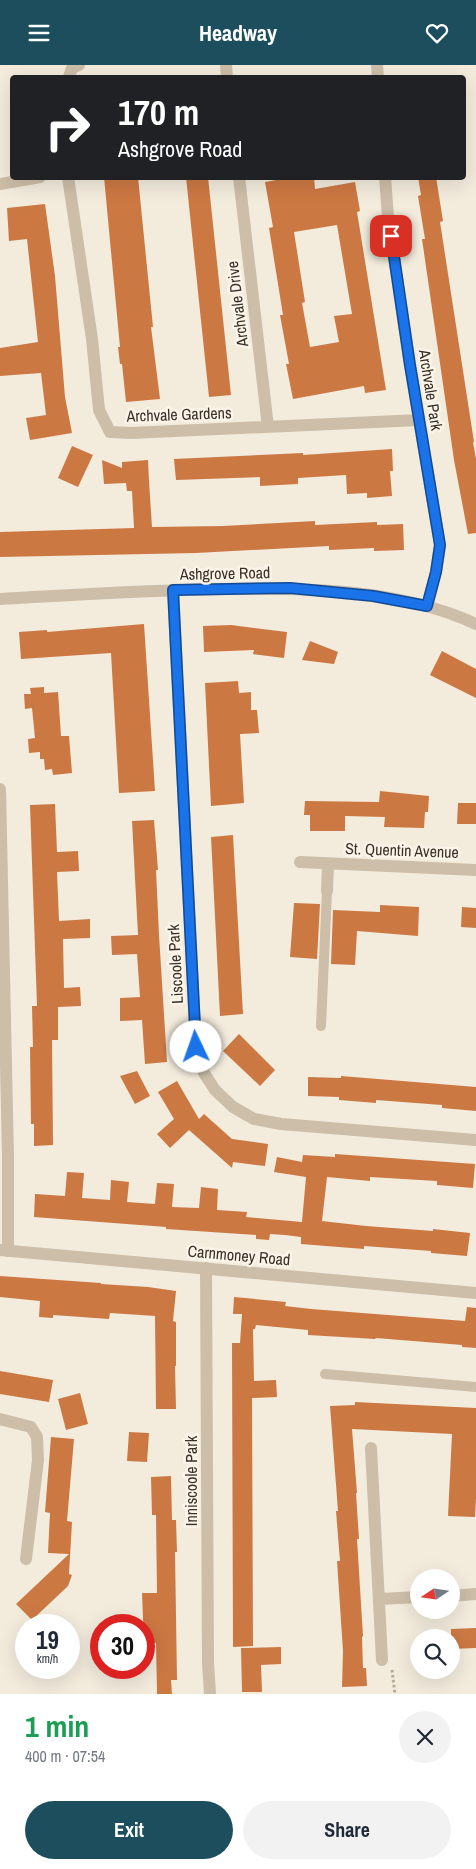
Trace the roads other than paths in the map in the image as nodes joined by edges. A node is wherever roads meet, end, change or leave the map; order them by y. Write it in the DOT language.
graph roads {
  1 [pos="80,65"];
  2 [pos="69,75"];
  3 [pos="20,180"];
  4 [pos="68,180"];
  5 [pos="239,180"];
  6 [pos="385,180"];
  7 [pos="0,183"];
  8 [pos="419,420"];
  9 [pos="268,427"];
  10 [pos="173,590"];
  11 [pos="0,599"];
  12 [pos="427,606"];
  13 [pos="476,624"];
  14 [pos="0,789"];
  15 [pos="1,817"];
  16 [pos="300,863"];
  17 [pos="328,863"];
  18 [pos="476,870"];
  19 [pos="327,891"];
  20 [pos="321,1026"];
  21 [pos="3,1052"];
  22 [pos="476,1140"];
  23 [pos="4,1250"];
  24 [pos="206,1269"];
  25 [pos="476,1293"];
  26 [pos="325,1374"];
  27 [pos="476,1387"];
  28 [pos="0,1419"];
  29 [pos="371,1448"];
  30 [pos="26,1559"];
  31 [pos="476,1594"];
  32 [pos="460,1595"];
  33 [pos="410,1597"];
  34 [pos="380,1599"];
  35 [pos="382,1660"];
  36 [pos="210,1694"];
  1 -- 2 [label="street"];
  3 -- 7 [label="street"];
  4 -- 9 [label="street, Archvale Gardens"];
  5 -- 9 [label="street, Archvale Drive"];
  6 -- 8 [label="street, Archvale Park"];
  8 -- 9 [label="street, Archvale Gardens"];
  8 -- 12 [label="street, Archvale Park"];
  10 -- 11 [label="street, Ashgrove Road"];
  10 -- 12 [label="street, Ashgrove Road"];
  10 -- 22 [label="street, Liscoole Park"];
  12 -- 13 [label="street, Ashgrove Road"];
  14 -- 15 [label="street"];
  15 -- 21 [label="street"];
  16 -- 17 [label="street, St. Quentin Avenue"];
  17 -- 18 [label="street, St. Quentin Avenue"];
  17 -- 19 [label="street, St. Quentin Avenue"];
  19 -- 20 [label="lane"];
  21 -- 23 [label="street"];
  23 -- 24 [label="street, Carnmoney Road"];
  24 -- 25 [label="street, Carnmoney Road"];
  24 -- 36 [label="street, Inniscoole Park"];
  26 -- 27 [label="lane"];
  28 -- 30 [label="street"];
  29 -- 34 [label="street"];
  31 -- 32 [label="street"];
  33 -- 34 [label="street"];
  34 -- 35 [label="street"];
}
